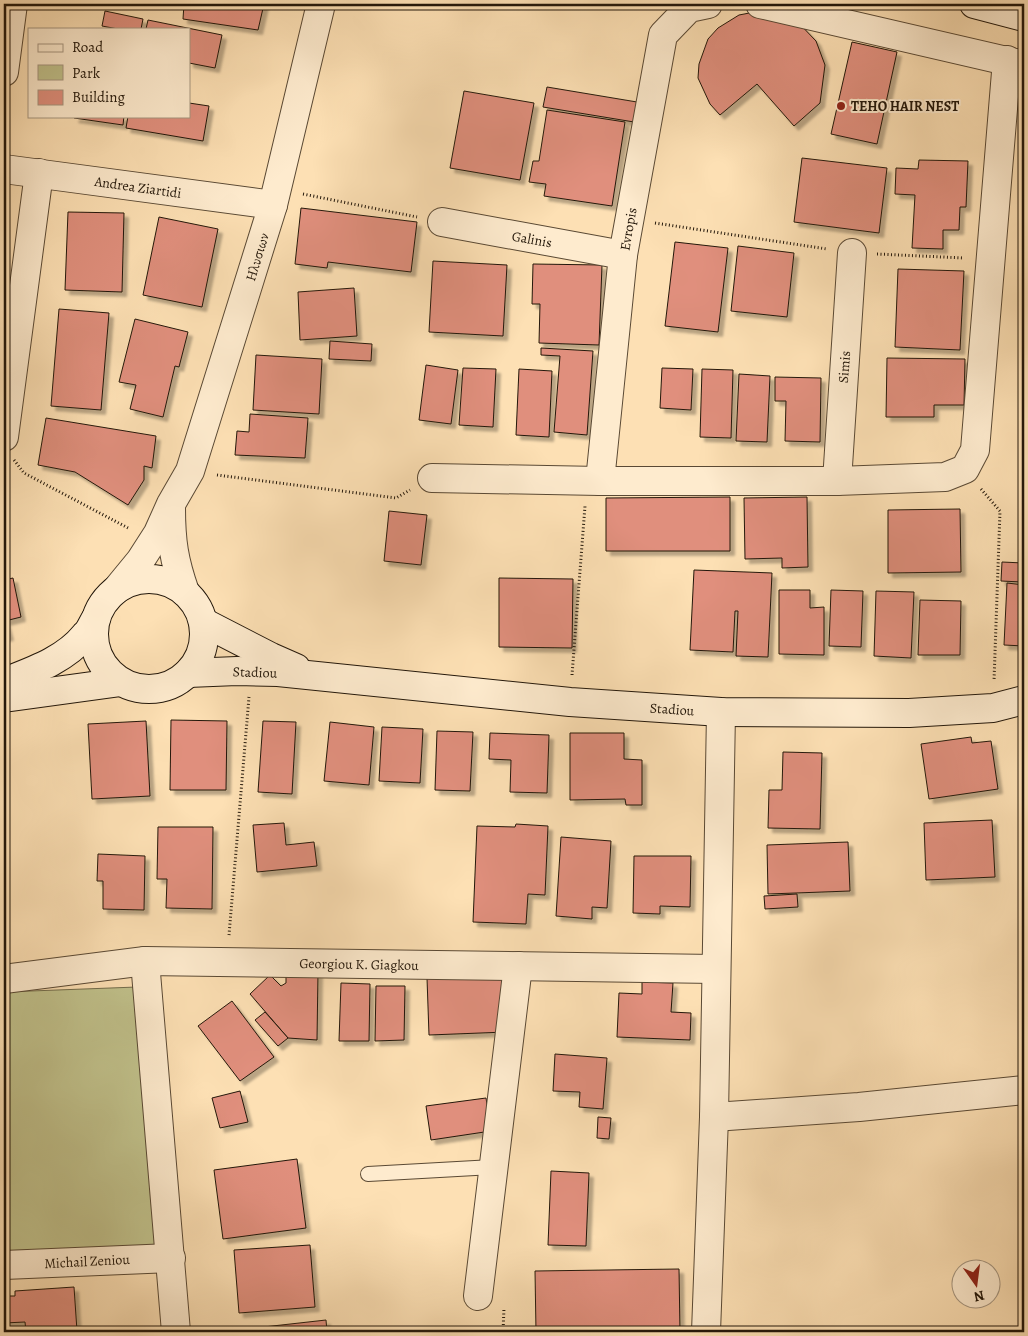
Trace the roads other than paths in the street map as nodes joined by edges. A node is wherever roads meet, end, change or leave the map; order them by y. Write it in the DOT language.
graph roads {
  1 [pos="13,4"];
  2 [pos="321,4"];
  3 [pos="708,4"];
  4 [pos="760,4"];
  5 [pos="974,4"];
  6 [pos="1024,17"];
  7 [pos="1015,63"];
  8 [pos="4,72"];
  9 [pos="4,169"];
  10 [pos="39,173"];
  11 [pos="275,197"];
  12 [pos="442,222"];
  13 [pos="852,253"];
  14 [pos="623,255"];
  15 [pos="9,448"];
  16 [pos="432,478"];
  17 [pos="593,481"];
  18 [pos="837,481"];
  19 [pos="171,504"];
  20 [pos="116,589"];
  21 [pos="185,592"];
  22 [pos="96,618"];
  23 [pos="203,622"];
  24 [pos="188,673"];
  25 [pos="321,678"];
  26 [pos="4,682"];
  27 [pos="121,682"];
  28 [pos="4,698"];
  29 [pos="1024,700"];
  30 [pos="721,712"];
  31 [pos="145,961"];
  32 [pos="518,966"];
  33 [pos="715,969"];
  34 [pos="4,979"];
  35 [pos="1024,1090"];
  36 [pos="714,1117"];
  37 [pos="493,1167"];
  38 [pos="368,1174"];
  39 [pos="171,1258"];
  40 [pos="4,1265"];
  41 [pos="478,1296"];
  42 [pos="176,1332"];
  43 [pos="706,1332"];
  1 -- 8 [label="street"];
  2 -- 11 [label="street, Ηλυσιων"];
  3 -- 14 [label="street, Evropis"];
  4 -- 7 [label="street"];
  5 -- 6 [label="street"];
  7 -- 18 [label="street"];
  9 -- 10 [label="street, Andrea Ziartidi"];
  10 -- 11 [label="street, Andrea Ziartidi"];
  10 -- 15 [label="street"];
  11 -- 19 [label="street, Ηλυσιων"];
  12 -- 14 [label="street, Galinis"];
  13 -- 18 [label="street, Simis"];
  14 -- 17 [label="street, Evropis"];
  16 -- 17 [label="street"];
  17 -- 18 [label="street"];
  19 -- 20 [label="street, Ηλυσιων"];
  19 -- 21 [label="street, Ηλυσιων"];
  20 -- 21 [label="street"];
  20 -- 22 [label="street"];
  21 -- 23 [label="street"];
  22 -- 26 [label="street"];
  22 -- 27 [label="street"];
  23 -- 24 [label="street"];
  23 -- 25 [label="street, Stadiou"];
  24 -- 25 [label="street, Stadiou"];
  24 -- 27 [label="street"];
  25 -- 30 [label="street, Stadiou"];
  27 -- 28 [label="street"];
  29 -- 30 [label="street, Stadiou"];
  30 -- 33 [label="street"];
  31 -- 32 [label="street, Georgiou K. Giagkou"];
  31 -- 34 [label="street, Georgiou K. Giagkou"];
  31 -- 39 [label="street"];
  32 -- 33 [label="street, Georgiou K. Giagkou"];
  32 -- 37 [label="street"];
  33 -- 36 [label="street"];
  35 -- 36 [label="street"];
  36 -- 43 [label="street"];
  37 -- 38 [label="lane"];
  37 -- 41 [label="street"];
  39 -- 40 [label="street, Michail Zeniou"];
  39 -- 42 [label="street"];
}
